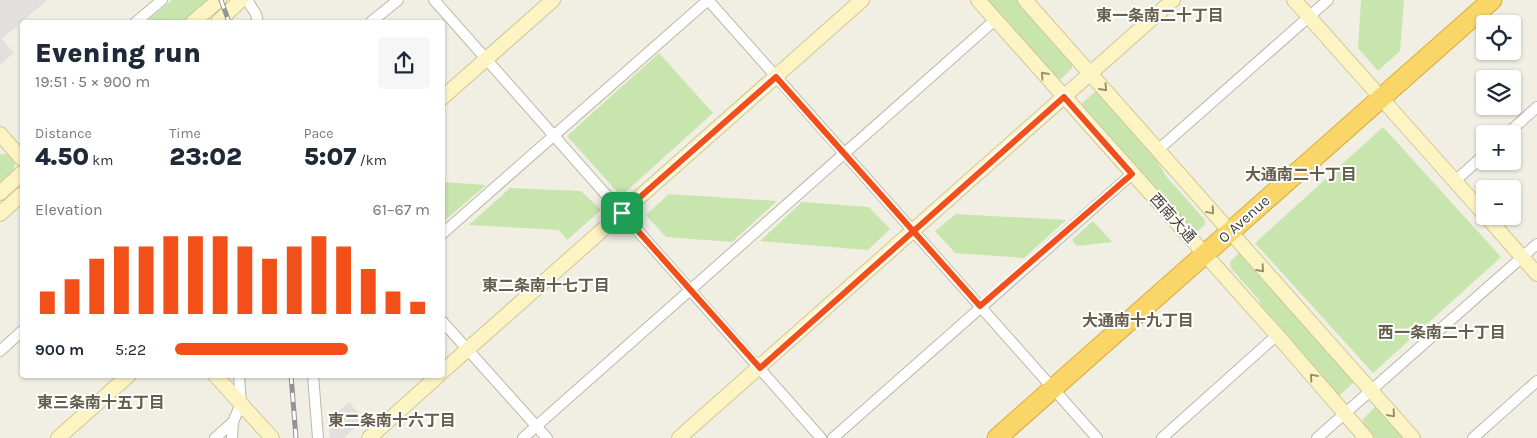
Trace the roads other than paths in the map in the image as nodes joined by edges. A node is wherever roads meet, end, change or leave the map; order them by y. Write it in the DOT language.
graph roads {
  1 [pos="162,0"];
  2 [pos="218,0"];
  3 [pos="241,0"];
  4 [pos="247,0"];
  5 [pos="398,0"];
  6 [pos="434,0"];
  7 [pos="553,0"];
  8 [pos="708,0"];
  9 [pos="862,0"];
  10 [pos="978,0"];
  11 [pos="1025,0"];
  12 [pos="1174,0"];
  13 [pos="1294,0"];
  14 [pos="1328,0"];
  15 [pos="1492,0"];
  16 [pos="1309,17"];
  17 [pos="138,20"];
  18 [pos="195,20"];
  19 [pos="220,20"];
  20 [pos="258,20"];
  21 [pos="373,20"];
  22 [pos="995,20"];
  23 [pos="486,60"];
  24 [pos="1091,73"];
  25 [pos="776,77"];
  26 [pos="445,95"];
  27 [pos="1064,97"];
  28 [pos="1381,98"];
  29 [pos="1537,107"];
  30 [pos="1517,125"];
  31 [pos="554,136"];
  32 [pos="1,138"];
  33 [pos="1158,149"];
  34 [pos="844,153"];
  35 [pos="20,157"];
  36 [pos="1476,162"];
  37 [pos="1132,174"];
  38 [pos="20,175"];
  39 [pos="1455,181"];
  40 [pos="0,193"];
  41 [pos="20,196"];
  42 [pos="1476,205"];
  43 [pos="622,213"];
  44 [pos="0,214"];
  45 [pos="1494,225"];
  46 [pos="445,231"];
  47 [pos="914,231"];
  48 [pos="1229,232"];
  49 [pos="1537,244"];
  50 [pos="1205,254"];
  51 [pos="1522,257"];
  52 [pos="1537,274"];
  53 [pos="690,289"];
  54 [pos="980,306"];
  55 [pos="445,324"];
  56 [pos="20,333"];
  57 [pos="1277,335"];
  58 [pos="468,349"];
  59 [pos="0,351"];
  60 [pos="760,368"];
  61 [pos="445,369"];
  62 [pos="126,378"];
  63 [pos="218,378"];
  64 [pos="240,378"];
  65 [pos="313,378"];
  66 [pos="436,378"];
  67 [pos="1537,381"];
  68 [pos="1053,388"];
  69 [pos="1371,391"];
  70 [pos="241,404"];
  71 [pos="1345,414"];
  72 [pos="233,422"];
  73 [pos="536,426"];
  74 [pos="58,438"];
  75 [pos="214,438"];
  76 [pos="232,438"];
  77 [pos="272,438"];
  78 [pos="318,438"];
  79 [pos="368,438"];
  80 [pos="523,438"];
  81 [pos="547,438"];
  82 [pos="679,438"];
  83 [pos="821,438"];
  84 [pos="833,438"];
  85 [pos="997,438"];
  86 [pos="1097,438"];
  87 [pos="1162,438"];
  88 [pos="1317,438"];
  89 [pos="1366,438"];
  90 [pos="1413,438"];
  91 [pos="1473,438"];
  1 -- 17 [label="street"];
  2 -- 18 [label="street"];
  3 -- 19 [label="street"];
  4 -- 20 [label="street"];
  5 -- 21 [label="street"];
  6 -- 23 [label="street"];
  7 -- 23 [label="street"];
  8 -- 25 [label="street"];
  8 -- 31 [label="street"];
  9 -- 25 [label="street"];
  10 -- 22 [label="street, 西南大通"];
  11 -- 24 [label="street"];
  12 -- 24 [label="street"];
  13 -- 16 [label="street"];
  14 -- 16 [label="street"];
  15 -- 28 [label="highway, O Avenue"];
  16 -- 28 [label="street"];
  16 -- 33 [label="street"];
  27 -- 22 [label="street, 西南大通, one-way"];
  22 -- 34 [label="street"];
  23 -- 26 [label="street"];
  23 -- 31 [label="street"];
  24 -- 27 [label="street"];
  24 -- 33 [label="street, one-way"];
  25 -- 34 [label="street"];
  25 -- 43 [label="street"];
  27 -- 37 [label="street, 西南大通"];
  27 -- 47 [label="street"];
  28 -- 39 [label="street"];
  28 -- 48 [label="highway, O Avenue"];
  29 -- 30 [label="street"];
  31 -- 43 [label="street"];
  31 -- 46 [label="street"];
  32 -- 35 [label="street"];
  33 -- 48 [label="street, one-way"];
  34 -- 47 [label="street"];
  34 -- 53 [label="street"];
  36 -- 39 [label="street"];
  37 -- 50 [label="street, 西南大通"];
  37 -- 54 [label="street"];
  38 -- 40 [label="street"];
  39 -- 42 [label="street"];
  41 -- 44 [label="street"];
  43 -- 53 [label="street"];
  43 -- 58 [label="street"];
  45 -- 51 [label="street"];
  47 -- 54 [label="street"];
  47 -- 60 [label="street"];
  48 -- 50 [label="highway, O Avenue"];
  48 -- 69 [label="street, one-way"];
  49 -- 51 [label="street"];
  50 -- 57 [label="street, 西南大通"];
  50 -- 68 [label="highway, O Avenue"];
  51 -- 52 [label="street"];
  51 -- 69 [label="street"];
  53 -- 60 [label="street"];
  53 -- 73 [label="street"];
  54 -- 68 [label="street"];
  54 -- 84 [label="street"];
  55 -- 58 [label="street"];
  56 -- 59 [label="street"];
  71 -- 57 [label="street, 西南大通, one-way"];
  57 -- 87 [label="street"];
  58 -- 61 [label="street"];
  58 -- 73 [label="street"];
  60 -- 82 [label="street"];
  60 -- 83 [label="street"];
  62 -- 74 [label="street"];
  63 -- 70 [label="street"];
  64 -- 70 [label="street"];
  65 -- 78 [label="street"];
  66 -- 79 [label="street"];
  67 -- 91 [label="street"];
  68 -- 85 [label="highway, O Avenue"];
  68 -- 86 [label="street"];
  69 -- 71 [label="street"];
  69 -- 90 [label="street, one-way"];
  70 -- 72 [label="street"];
  70 -- 77 [label="street"];
  71 -- 88 [label="street"];
  71 -- 89 [label="street, 西南大通"];
  72 -- 75 [label="street"];
  72 -- 76 [label="street"];
  73 -- 80 [label="street"];
  73 -- 81 [label="street"];
}
